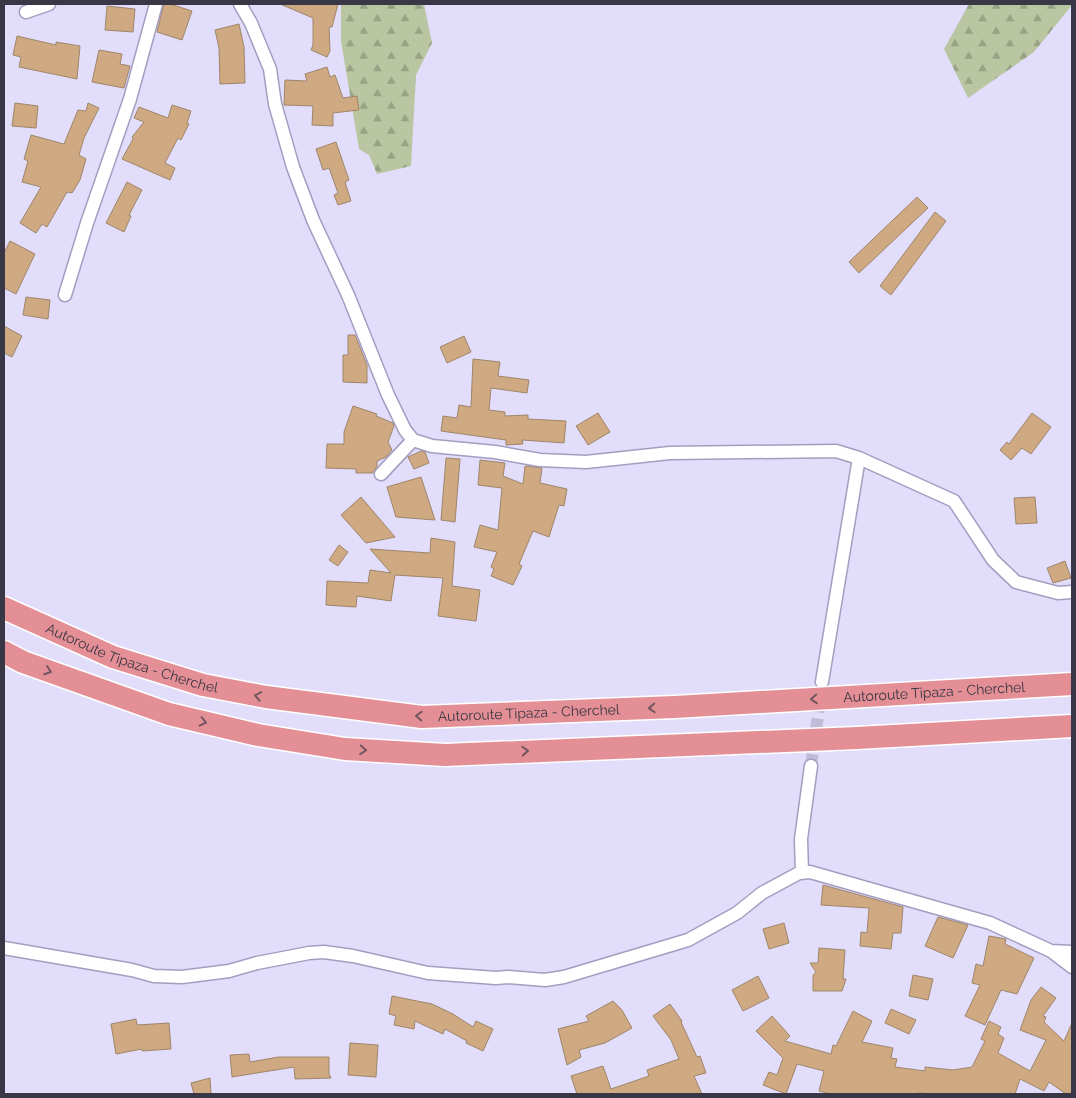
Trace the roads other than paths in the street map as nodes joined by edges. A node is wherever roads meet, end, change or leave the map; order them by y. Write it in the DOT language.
graph roads {
  1 [pos="49,4"];
  2 [pos="156,4"];
  3 [pos="240,4"];
  4 [pos="26,12"];
  5 [pos="65,295"];
  6 [pos="414,440"];
  7 [pos="859,458"];
  8 [pos="381,474"];
  9 [pos="1072,592"];
  10 [pos="4,608"];
  11 [pos="10,657"];
  12 [pos="822,682"];
  13 [pos="1072,684"];
  14 [pos="1072,726"];
  15 [pos="811,766"];
  16 [pos="802,873"];
  17 [pos="4,948"];
  18 [pos="1051,951"];
  19 [pos="1072,952"];
  20 [pos="1072,967"];
  1 -- 4 [label="street"];
  2 -- 5 [label="street"];
  3 -- 6 [label="street"];
  6 -- 7 [label="street"];
  6 -- 8 [label="street"];
  7 -- 9 [label="street"];
  7 -- 12 [label="street"];
  13 -- 10 [label="highway, Autoroute Tipaza - Cherchel, one-way"];
  11 -- 14 [label="highway, one-way"];
  15 -- 16 [label="street"];
  16 -- 17 [label="street"];
  16 -- 18 [label="street"];
  18 -- 19 [label="street"];
  18 -- 20 [label="street"];
}
